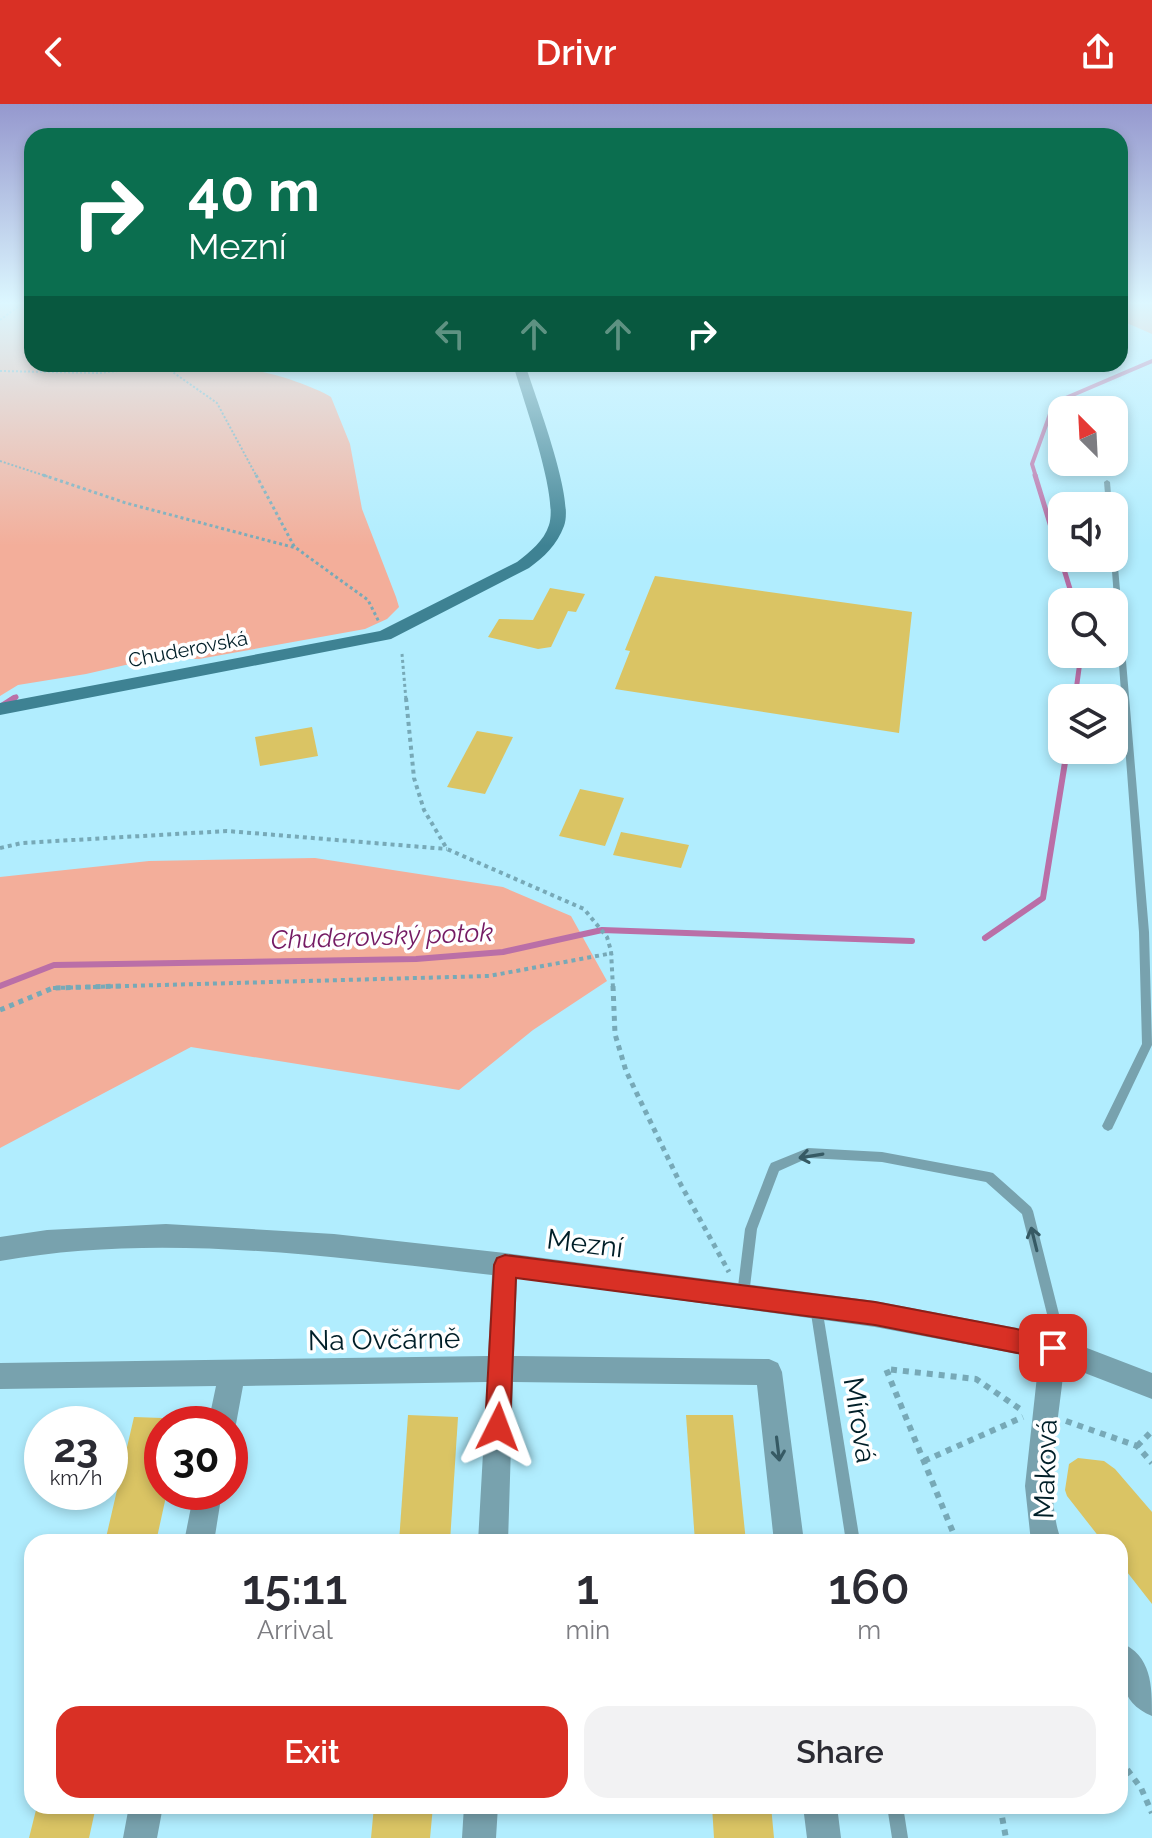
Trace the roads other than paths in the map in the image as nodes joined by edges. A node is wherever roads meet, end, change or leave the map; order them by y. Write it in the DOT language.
graph roads {
  1 [pos="525,384"];
  2 [pos="1107,482"];
  3 [pos="1108,492"];
  4 [pos="1115,572"];
  5 [pos="6,708"];
  6 [pos="1108,1126"];
  7 [pos="0,1249"];
  8 [pos="505,1265"];
  9 [pos="742,1296"];
  10 [pos="816,1305"];
  11 [pos="1053,1348"];
  12 [pos="500,1369"];
  13 [pos="232,1375"];
  14 [pos="0,1376"];
  15 [pos="1152,1386"];
  16 [pos="226,1406"];
  17 [pos="205,1510"];
  18 [pos="200,1534"];
  19 [pos="493,1534"];
  20 [pos="788,1534"];
  21 [pos="852,1534"];
  22 [pos="1043,1534"];
  23 [pos="1128,1668"];
  24 [pos="1152,1700"];
  25 [pos="144,1814"];
  26 [pos="480,1814"];
  27 [pos="821,1814"];
  28 [pos="896,1814"];
  29 [pos="140,1838"];
  30 [pos="479,1838"];
  31 [pos="824,1838"];
  32 [pos="900,1838"];
  1 -- 5 [label="street, Chuderovská"];
  2 -- 3 [label="lane"];
  4 -- 6 [label="lane"];
  7 -- 8 [label="street, Mezní"];
  8 -- 9 [label="street, Mezní"];
  8 -- 12 [label="street"];
  9 -- 10 [label="street, Mezní"];
  11 -- 9 [label="lane, one-way"];
  10 -- 11 [label="street, Mezní"];
  10 -- 21 [label="lane, Mírová"];
  11 -- 15 [label="street, Mezní"];
  11 -- 22 [label="street, Maková"];
  12 -- 13 [label="street, Na Ovčárně"];
  12 -- 19 [label="street"];
  12 -- 20 [label="street, Na Ovčárně, one-way"];
  13 -- 14 [label="street, Na Ovčárně"];
  13 -- 16 [label="street"];
  17 -- 18 [label="street"];
  23 -- 24 [label="street"];
  25 -- 29 [label="street"];
  26 -- 30 [label="street"];
  27 -- 31 [label="street"];
  28 -- 32 [label="lane"];
}
